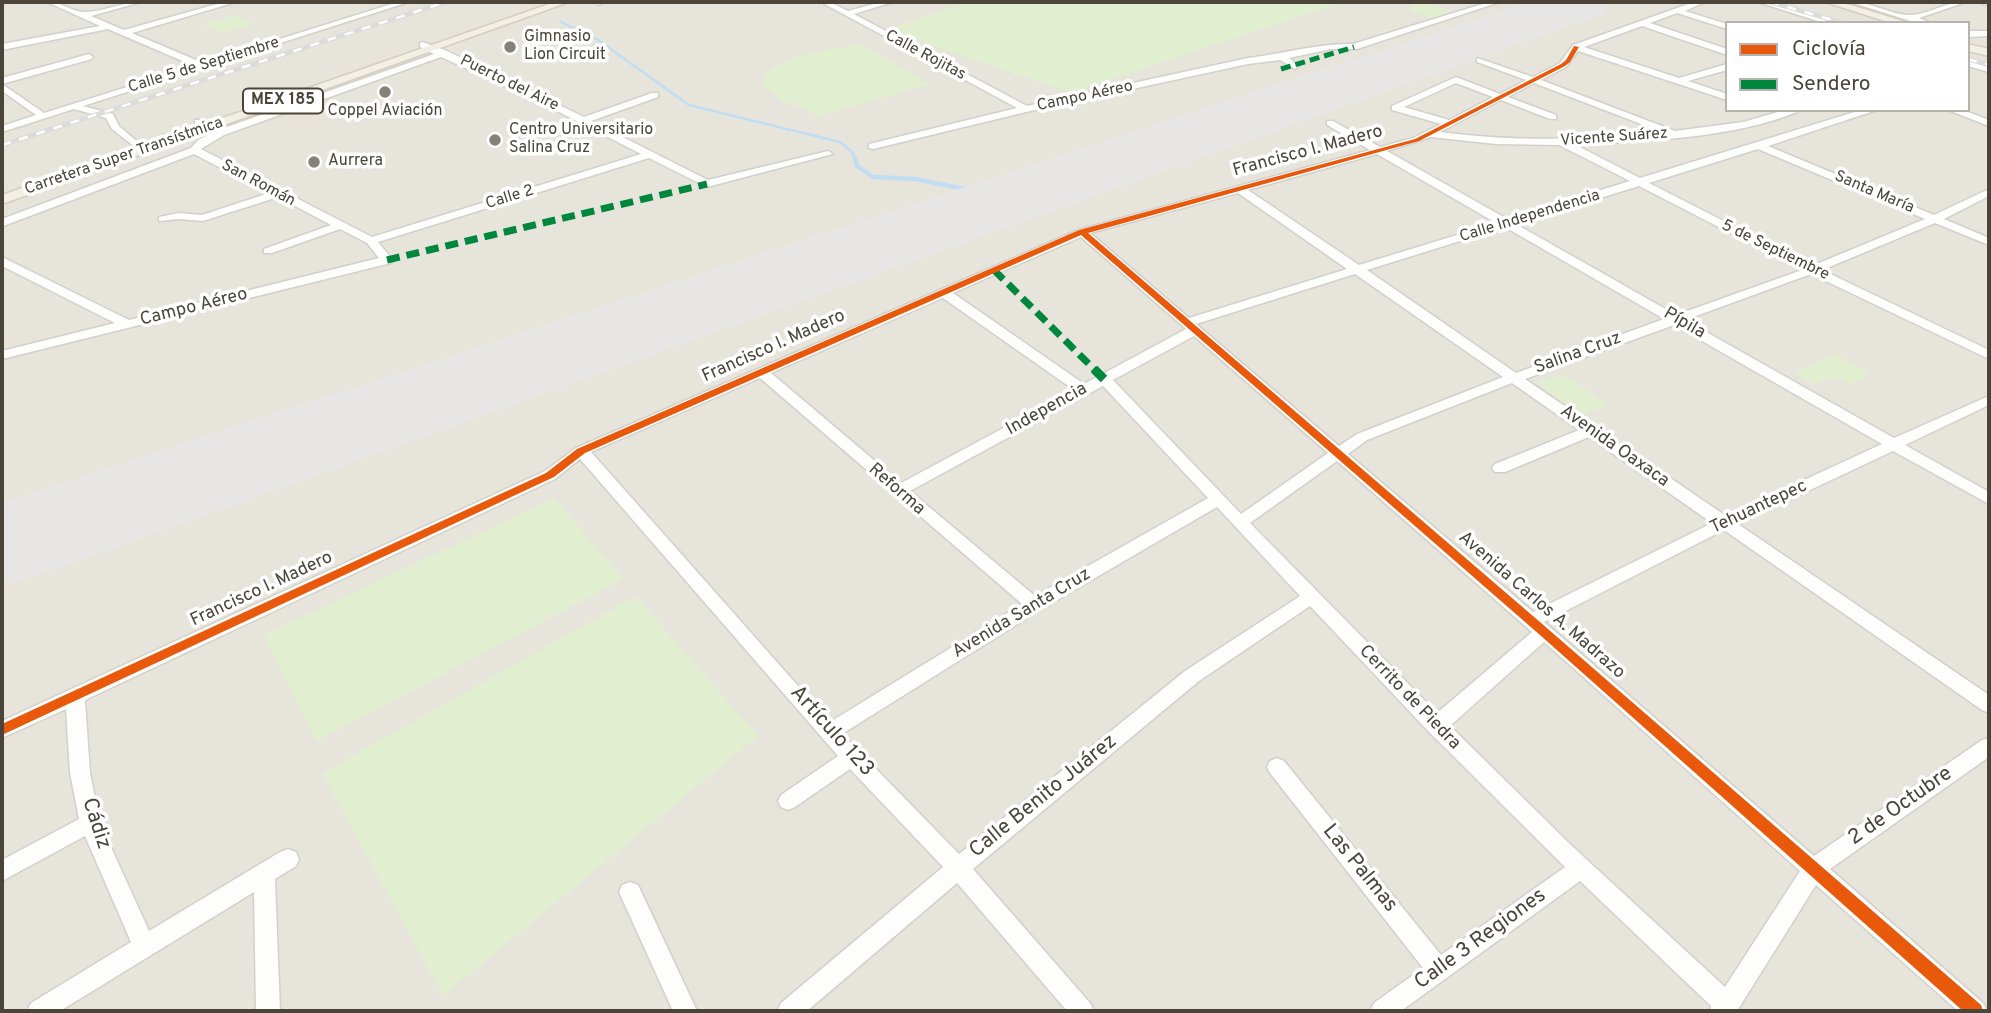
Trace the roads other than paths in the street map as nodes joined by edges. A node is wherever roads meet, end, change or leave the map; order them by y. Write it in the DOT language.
graph roads {
  1 [pos="51,2"];
  2 [pos="137,2"];
  3 [pos="232,2"];
  4 [pos="384,2"];
  5 [pos="405,2"];
  6 [pos="547,2"];
  7 [pos="564,2"];
  8 [pos="825,2"];
  9 [pos="889,2"];
  10 [pos="1496,2"];
  11 [pos="1701,2"];
  12 [pos="1762,2"];
  13 [pos="1812,2"];
  14 [pos="1830,2"];
  15 [pos="1854,2"];
  16 [pos="1962,2"];
  17 [pos="395,5"];
  18 [pos="1678,11"];
  19 [pos="848,14"];
  20 [pos="84,15"];
  21 [pos="1827,21"];
  22 [pos="1878,21"];
  23 [pos="1905,21"];
  24 [pos="1642,23"];
  25 [pos="110,26"];
  26 [pos="1725,26"];
  27 [pos="125,32"];
  28 [pos="2,34"];
  29 [pos="1970,34"];
  30 [pos="1989,34"];
  31 [pos="1970,42"];
  32 [pos="19,43"];
  33 [pos="2,47"];
  34 [pos="1576,47"];
  35 [pos="1989,47"];
  36 [pos="433,48"];
  37 [pos="1970,48"];
  38 [pos="1725,51"];
  39 [pos="1989,55"];
  40 [pos="89,57"];
  41 [pos="1282,57"];
  42 [pos="1480,60"];
  43 [pos="1970,62"];
  44 [pos="1970,64"];
  45 [pos="203,66"];
  46 [pos="1295,66"];
  47 [pos="1725,68"];
  48 [pos="1989,69"];
  49 [pos="1535,80"];
  50 [pos="2,81"];
  51 [pos="1679,81"];
  52 [pos="2,87"];
  53 [pos="655,95"];
  54 [pos="1499,96"];
  55 [pos="1725,96"];
  56 [pos="68,108"];
  57 [pos="1026,109"];
  58 [pos="1787,112"];
  59 [pos="1865,112"];
  60 [pos="1958,112"];
  61 [pos="43,116"];
  62 [pos="1553,117"];
  63 [pos="583,121"];
  64 [pos="1330,123"];
  65 [pos="1989,123"];
  66 [pos="1450,124"];
  67 [pos="209,127"];
  68 [pos="2,130"];
  69 [pos="1432,134"];
  70 [pos="1675,134"];
  71 [pos="1563,143"];
  72 [pos="135,144"];
  73 [pos="1758,145"];
  74 [pos="873,146"];
  75 [pos="195,150"];
  76 [pos="1378,151"];
  77 [pos="649,155"];
  78 [pos="828,155"];
  79 [pos="117,160"];
  80 [pos="139,172"];
  81 [pos="1640,184"];
  82 [pos="1240,188"];
  83 [pos="2,190"];
  84 [pos="1989,192"];
  85 [pos="276,194"];
  86 [pos="2,200"];
  87 [pos="163,219"];
  88 [pos="1935,219"];
  89 [pos="2,223"];
  90 [pos="1508,224"];
  91 [pos="339,226"];
  92 [pos="1082,232"];
  93 [pos="371,241"];
  94 [pos="1989,242"];
  95 [pos="268,251"];
  96 [pos="2,261"];
  97 [pos="1358,270"];
  98 [pos="1812,270"];
  99 [pos="943,292"];
  100 [pos="1674,319"];
  101 [pos="127,324"];
  102 [pos="1192,325"];
  103 [pos="2,355"];
  104 [pos="1989,355"];
  105 [pos="761,372"];
  106 [pos="1514,377"];
  107 [pos="1104,379"];
  108 [pos="1083,390"];
  109 [pos="1989,400"];
  110 [pos="1590,431"];
  111 [pos="1893,444"];
  112 [pos="582,451"];
  113 [pos="1339,453"];
  114 [pos="1500,468"];
  115 [pos="898,491"];
  116 [pos="1218,499"];
  117 [pos="1989,499"];
  118 [pos="1239,523"];
  119 [pos="1725,523"];
  120 [pos="1311,597"];
  121 [pos="1034,605"];
  122 [pos="1538,626"];
  123 [pos="75,696"];
  124 [pos="1989,705"];
  125 [pos="1436,726"];
  126 [pos="2,730"];
  127 [pos="828,733"];
  128 [pos="1989,746"];
  129 [pos="851,758"];
  130 [pos="1277,767"];
  131 [pos="788,801"];
  132 [pos="90,823"];
  133 [pos="288,859"];
  134 [pos="958,868"];
  135 [pos="1814,868"];
  136 [pos="1579,869"];
  137 [pos="2,871"];
  138 [pos="264,874"];
  139 [pos="630,892"];
  140 [pos="144,946"];
  141 [pos="1440,971"];
  142 [pos="1723,1008"];
  143 [pos="39,1011"];
  144 [pos="268,1011"];
  145 [pos="685,1011"];
  146 [pos="789,1011"];
  147 [pos="1082,1011"];
  148 [pos="1382,1011"];
  149 [pos="1975,1011"];
  1 -- 20 [label="street"];
  2 -- 20 [label="street"];
  3 -- 27 [label="street"];
  4 -- 17 [label="street"];
  5 -- 17 [label="street, Calle 5 de Septiembre"];
  6 -- 36 [label="main road, Carretera Super Transístmica / MEX 185"];
  7 -- 36 [label="main road, Carretera Super Transístmica / MEX 185"];
  8 -- 19 [label="street, Calle Rojitas"];
  9 -- 19 [label="street"];
  10 -- 41 [label="street, Campo Aéreo"];
  11 -- 18 [label="street"];
  12 -- 21 [label="street"];
  13 -- 22 [label="main road"];
  14 -- 23 [label="main road"];
  15 -- 23 [label="street"];
  16 -- 23 [label="street"];
  17 -- 45 [label="street, Calle 5 de Septiembre"];
  18 -- 24 [label="street"];
  18 -- 26 [label="street"];
  19 -- 57 [label="street, Calle Rojitas"];
  20 -- 25 [label="street"];
  24 -- 34 [label="street"];
  24 -- 38 [label="street"];
  25 -- 27 [label="street"];
  25 -- 32 [label="street"];
  27 -- 45 [label="street"];
  28 -- 32 [label="street"];
  29 -- 30 [label="street"];
  31 -- 35 [label="main road"];
  32 -- 33 [label="street"];
  34 -- 49 [label="street, Francisco I. Madero"];
  34 -- 51 [label="street"];
  36 -- 63 [label="street, Puerto del Aire"];
  36 -- 67 [label="main road, Carretera Super Transístmica / MEX 185"];
  37 -- 39 [label="main road"];
  39 -- 43 [label="street"];
  40 -- 50 [label="street"];
  41 -- 46 [label="street"];
  41 -- 57 [label="street, Campo Aéreo"];
  42 -- 49 [label="street"];
  44 -- 48 [label="street"];
  45 -- 56 [label="street, Calle 5 de Septiembre"];
  47 -- 51 [label="street"];
  49 -- 54 [label="street, Francisco I. Madero"];
  49 -- 70 [label="street"];
  51 -- 55 [label="street"];
  52 -- 61 [label="street"];
  53 -- 63 [label="street"];
  54 -- 62 [label="street"];
  54 -- 66 [label="street, Francisco I. Madero"];
  54 -- 66 [label="street"];
  56 -- 61 [label="street, Calle 5 de Septiembre"];
  56 -- 72 [label="street"];
  57 -- 74 [label="street, Campo Aéreo"];
  58 -- 70 [label="street, Vicente Suárez"];
  59 -- 73 [label="street, Calle Independencia"];
  60 -- 65 [label="street"];
  61 -- 68 [label="street, Calle 5 de Septiembre"];
  63 -- 77 [label="street, Puerto del Aire"];
  64 -- 76 [label="street, Pípila"];
  66 -- 69 [label="street, Francisco I. Madero"];
  67 -- 72 [label="main road, Carretera Super Transístmica / MEX 185"];
  67 -- 75 [label="street, San Román"];
  67 -- 79 [label="main road, Carretera Super Transístmica / MEX 185"];
  69 -- 71 [label="street, Vicente Suárez"];
  69 -- 76 [label="street, Francisco I. Madero"];
  70 -- 71 [label="street, Vicente Suárez"];
  71 -- 81 [label="street, 5 de Septiembre"];
  72 -- 83 [label="main road, Carretera Super Transístmica / MEX 185"];
  73 -- 81 [label="street, Calle Independencia"];
  73 -- 88 [label="street, Santa María"];
  75 -- 80 [label="street"];
  75 -- 85 [label="street, San Román"];
  76 -- 82 [label="street, Francisco I. Madero"];
  76 -- 90 [label="street, Pípila"];
  77 -- 78 [label="street, Puerto del Aire"];
  77 -- 93 [label="street, Calle 2"];
  79 -- 80 [label="street"];
  79 -- 86 [label="main road, Carretera Super Transístmica / MEX 185"];
  80 -- 89 [label="street"];
  81 -- 90 [label="street, Calle Independencia"];
  81 -- 98 [label="street, 5 de Septiembre"];
  82 -- 92 [label="street, Francisco I. Madero"];
  82 -- 97 [label="street, Avenida Oaxaca"];
  84 -- 88 [label="street, Salina Cruz"];
  85 -- 87 [label="street"];
  85 -- 91 [label="street, San Román"];
  88 -- 94 [label="street, Santa María"];
  88 -- 98 [label="street, Salina Cruz"];
  90 -- 97 [label="street, Calle Independencia"];
  90 -- 100 [label="street, Pípila"];
  91 -- 93 [label="street, San Román"];
  91 -- 95 [label="street"];
  92 -- 99 [label="street, Francisco I. Madero"];
  92 -- 102 [label="street, Avenida Carlos A. Madrazo"];
  93 -- 101 [label="street, Campo Aéreo"];
  96 -- 101 [label="street"];
  97 -- 102 [label="street, Calle Independencia"];
  97 -- 106 [label="street, Avenida Oaxaca"];
  98 -- 100 [label="street, Salina Cruz"];
  98 -- 104 [label="street, 5 de Septiembre"];
  99 -- 105 [label="street, Francisco I. Madero"];
  99 -- 108 [label="street"];
  100 -- 106 [label="street, Salina Cruz"];
  100 -- 111 [label="street, Pípila"];
  101 -- 103 [label="street, Campo Aéreo"];
  102 -- 107 [label="street, Indepencia"];
  102 -- 113 [label="street, Avenida Carlos A. Madrazo"];
  105 -- 112 [label="street, Francisco I. Madero"];
  105 -- 115 [label="street, Reforma"];
  106 -- 110 [label="street, Avenida Oaxaca"];
  106 -- 113 [label="street, Salina Cruz"];
  107 -- 108 [label="street, Indepencia"];
  107 -- 116 [label="street, Cerrito de Piedra"];
  108 -- 115 [label="street, Indepencia"];
  109 -- 111 [label="street, Tehuantepec"];
  110 -- 114 [label="street"];
  110 -- 119 [label="street, Avenida Oaxaca"];
  111 -- 117 [label="street, Pípila"];
  111 -- 119 [label="street, Tehuantepec"];
  112 -- 123 [label="street, Francisco I. Madero"];
  112 -- 127 [label="street, Artículo 123"];
  113 -- 118 [label="street, Salina Cruz"];
  113 -- 122 [label="street, Avenida Carlos A. Madrazo"];
  115 -- 121 [label="street, Reforma"];
  116 -- 118 [label="street, Cerrito de Piedra"];
  116 -- 121 [label="street, Avenida Santa Cruz"];
  118 -- 120 [label="street, Cerrito de Piedra"];
  119 -- 122 [label="street, Tehuantepec"];
  119 -- 124 [label="street, Avenida Oaxaca"];
  120 -- 125 [label="street, Cerrito de Piedra"];
  120 -- 134 [label="street, Calle Benito Juárez"];
  121 -- 127 [label="street, Avenida Santa Cruz"];
  122 -- 125 [label="street, Tehuantepec"];
  122 -- 135 [label="street, Avenida Carlos A. Madrazo"];
  123 -- 126 [label="street, Francisco I. Madero"];
  123 -- 132 [label="street, Cádiz"];
  125 -- 136 [label="street, Cerrito de Piedra"];
  127 -- 129 [label="street, Artículo 123"];
  128 -- 135 [label="street, 2 de Octubre"];
  129 -- 131 [label="street"];
  129 -- 134 [label="street, Artículo 123"];
  130 -- 141 [label="street, Las Palmas"];
  132 -- 137 [label="street"];
  132 -- 140 [label="street, Cádiz"];
  133 -- 138 [label="street"];
  134 -- 146 [label="street, Calle Benito Juárez"];
  134 -- 147 [label="street, Artículo 123"];
  135 -- 142 [label="street"];
  135 -- 149 [label="street, Avenida Carlos A. Madrazo"];
  136 -- 141 [label="street, Calle 3 Regiones"];
  136 -- 142 [label="street, Cerrito de Piedra"];
  138 -- 140 [label="street"];
  138 -- 144 [label="street"];
  139 -- 145 [label="street"];
  140 -- 143 [label="street"];
  141 -- 148 [label="street, Calle 3 Regiones"];
}
